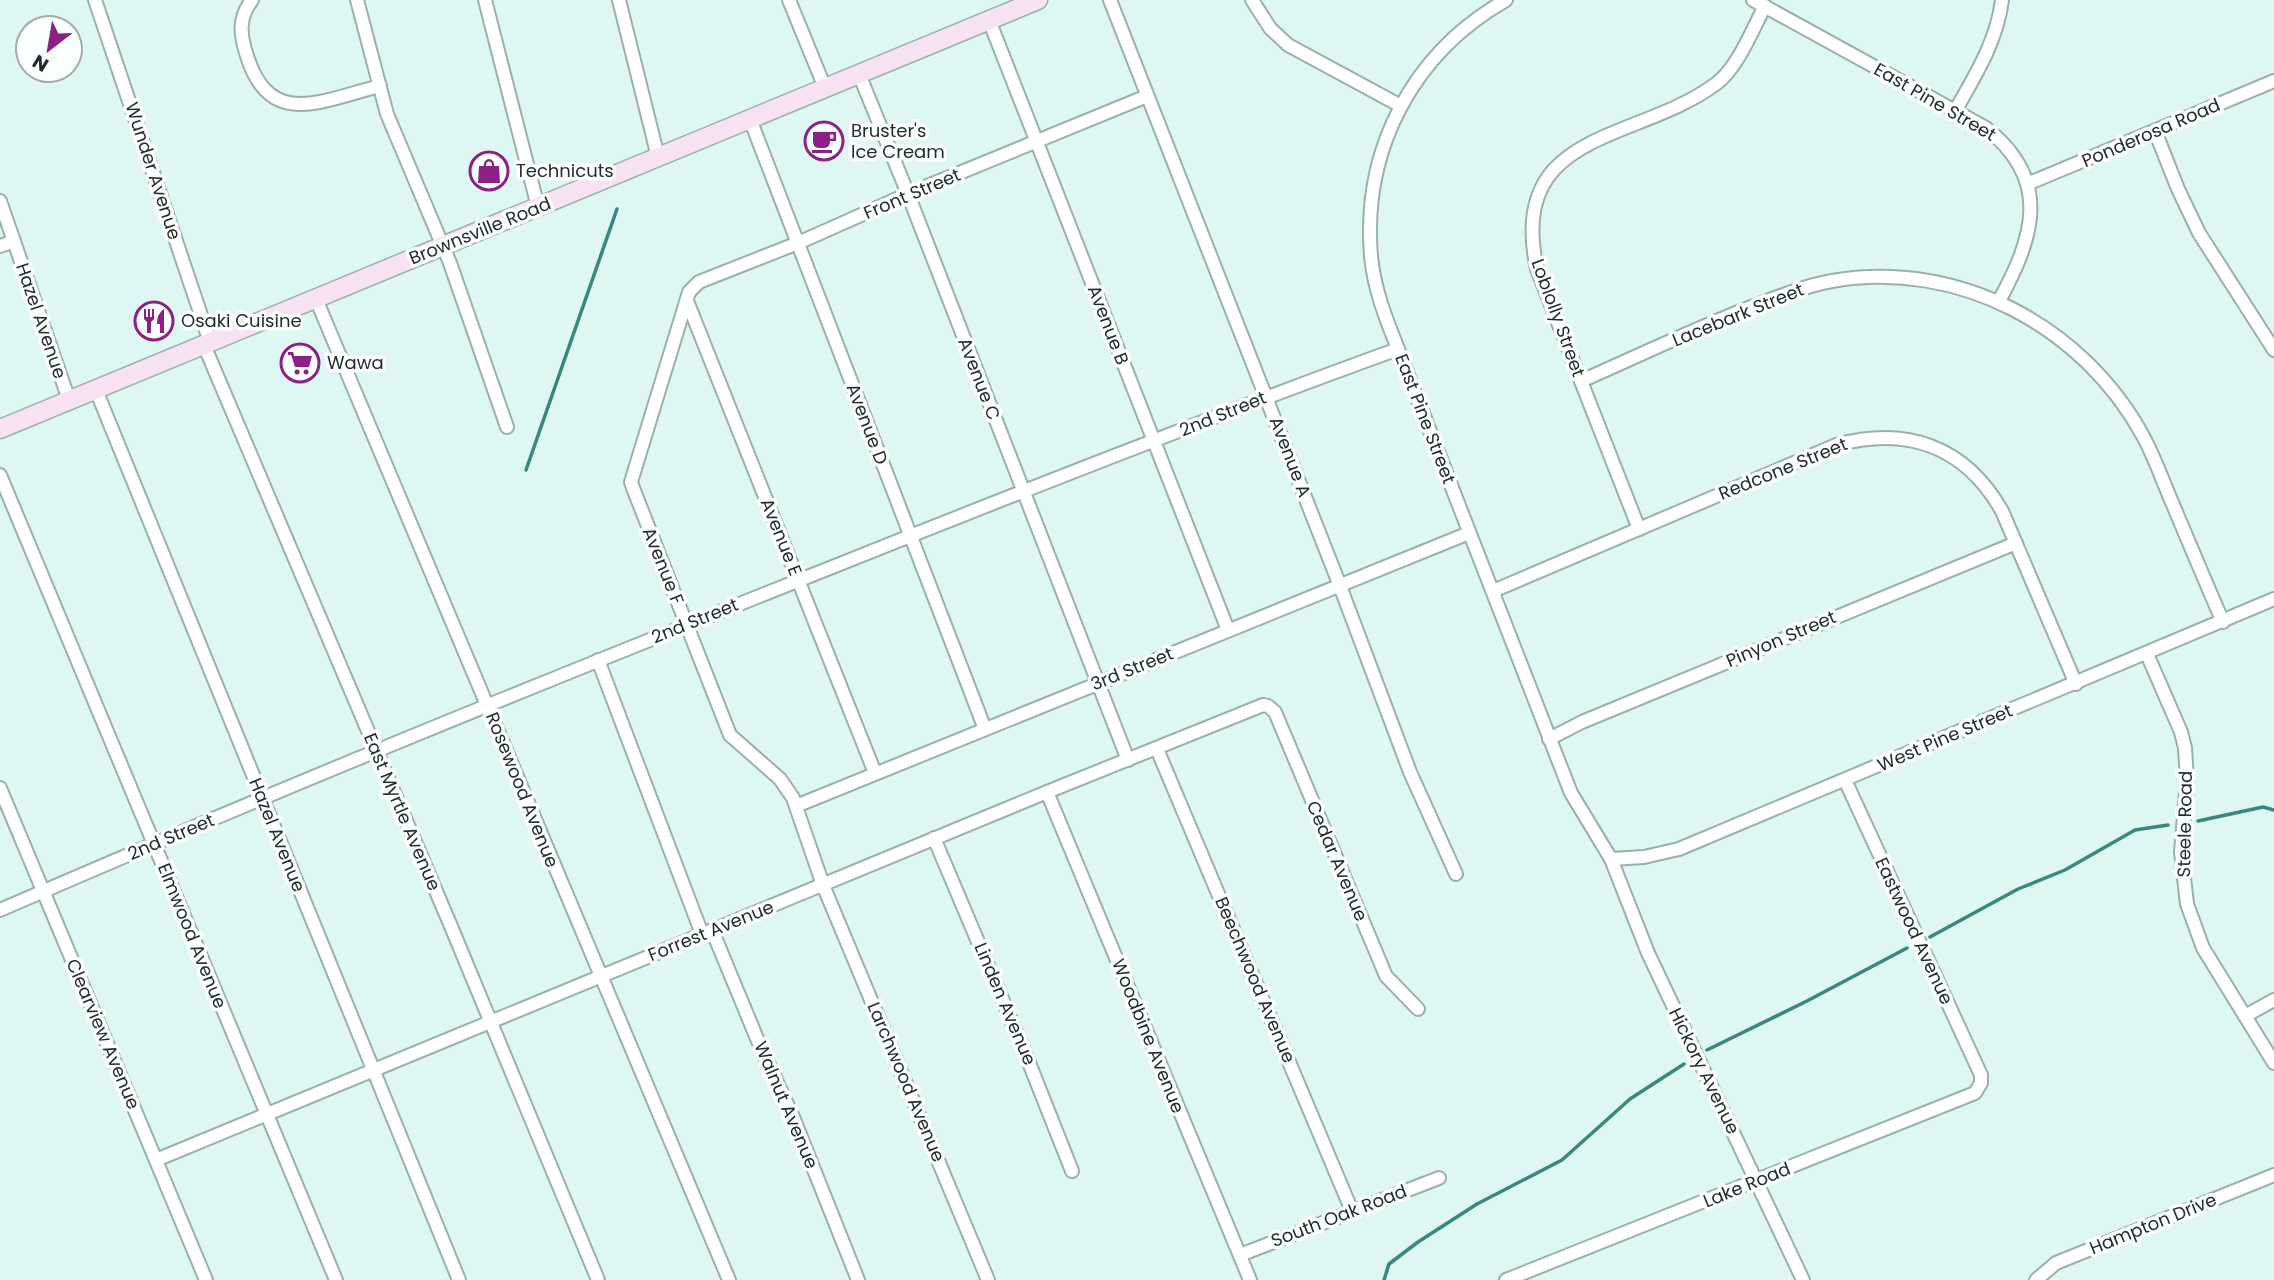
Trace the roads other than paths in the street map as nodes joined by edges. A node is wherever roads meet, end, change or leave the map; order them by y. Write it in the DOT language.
graph roads {
  1 [pos="95,0"];
  2 [pos="252,0"];
  3 [pos="357,0"];
  4 [pos="485,0"];
  5 [pos="619,0"];
  6 [pos="789,0"];
  7 [pos="1038,0"];
  8 [pos="1110,0"];
  9 [pos="1252,0"];
  10 [pos="1506,0"];
  11 [pos="1753,0"];
  12 [pos="2002,0"];
  13 [pos="1765,6"];
  14 [pos="989,20"];
  15 [pos="859,74"];
  16 [pos="2274,81"];
  17 [pos="380,86"];
  18 [pos="825,88"];
  19 [pos="1147,96"];
  20 [pos="1401,106"];
  21 [pos="1955,111"];
  22 [pos="750,119"];
  23 [pos="2155,131"];
  24 [pos="1036,141"];
  25 [pos="658,157"];
  26 [pos="2027,184"];
  27 [pos="908,194"];
  28 [pos="0,201"];
  29 [pos="538,206"];
  30 [pos="14,241"];
  31 [pos="798,243"];
  32 [pos="0,246"];
  33 [pos="443,246"];
  34 [pos="316,299"];
  35 [pos="687,301"];
  36 [pos="1999,301"];
  37 [pos="207,343"];
  38 [pos="1398,349"];
  39 [pos="2274,350"];
  40 [pos="1581,381"];
  41 [pos="96,390"];
  42 [pos="1266,396"];
  43 [pos="69,400"];
  44 [pos="507,427"];
  45 [pos="0,429"];
  46 [pos="1154,441"];
  47 [pos="0,475"];
  48 [pos="1023,491"];
  49 [pos="1639,529"];
  50 [pos="1469,533"];
  51 [pos="911,534"];
  52 [pos="2015,543"];
  53 [pos="799,580"];
  54 [pos="1340,586"];
  55 [pos="1493,591"];
  56 [pos="2274,599"];
  57 [pos="2223,622"];
  58 [pos="687,624"];
  59 [pos="1228,630"];
  60 [pos="2147,654"];
  61 [pos="598,660"];
  62 [pos="1099,683"];
  63 [pos="2076,684"];
  64 [pos="487,706"];
  65 [pos="1268,706"];
  66 [pos="985,729"];
  67 [pos="1549,739"];
  68 [pos="1157,749"];
  69 [pos="376,752"];
  70 [pos="1128,760"];
  71 [pos="875,773"];
  72 [pos="1845,780"];
  73 [pos="0,788"];
  74 [pos="1047,792"];
  75 [pos="263,799"];
  76 [pos="796,806"];
  77 [pos="934,838"];
  78 [pos="155,845"];
  79 [pos="1611,859"];
  80 [pos="1456,874"];
  81 [pos="823,884"];
  82 [pos="43,891"];
  83 [pos="0,910"];
  84 [pos="707,932"];
  85 [pos="601,976"];
  86 [pos="2274,1000"];
  87 [pos="1418,1009"];
  88 [pos="2245,1016"];
  89 [pos="490,1022"];
  90 [pos="2274,1063"];
  91 [pos="374,1070"];
  92 [pos="1981,1083"];
  93 [pos="267,1114"];
  94 [pos="156,1160"];
  95 [pos="1072,1171"];
  96 [pos="2274,1175"];
  97 [pos="1438,1178"];
  98 [pos="1757,1182"];
  99 [pos="1352,1211"];
  100 [pos="1240,1255"];
  101 [pos="206,1280"];
  102 [pos="336,1280"];
  103 [pos="459,1280"];
  104 [pos="598,1280"];
  105 [pos="729,1280"];
  106 [pos="858,1280"];
  107 [pos="988,1280"];
  108 [pos="1250,1280"];
  109 [pos="1506,1280"];
  110 [pos="1804,1280"];
  111 [pos="2036,1280"];
  1 -- 37 [label="street, Wunder Avenue"];
  2 -- 17 [label="street"];
  3 -- 17 [label="street"];
  4 -- 29 [label="street"];
  5 -- 25 [label="street"];
  6 -- 18 [label="street"];
  7 -- 14 [label="street, Brownsville Road"];
  8 -- 19 [label="street, Avenue A"];
  9 -- 20 [label="street"];
  10 -- 20 [label="street, East Pine Street"];
  11 -- 13 [label="street, East Pine Street"];
  12 -- 21 [label="street"];
  13 -- 21 [label="street, East Pine Street"];
  13 -- 40 [label="street, Loblolly Street"];
  14 -- 15 [label="street, Brownsville Road"];
  14 -- 24 [label="street, Avenue B"];
  15 -- 18 [label="street, Brownsville Road"];
  15 -- 27 [label="street, Avenue C"];
  16 -- 23 [label="street, Ponderosa Road"];
  17 -- 33 [label="street"];
  18 -- 22 [label="street, Brownsville Road"];
  19 -- 24 [label="street, Front Street"];
  19 -- 42 [label="street, Avenue A"];
  20 -- 38 [label="street, East Pine Street"];
  21 -- 26 [label="street, East Pine Street"];
  22 -- 25 [label="street, Brownsville Road"];
  22 -- 31 [label="street, Avenue D"];
  23 -- 26 [label="street, Ponderosa Road"];
  23 -- 39 [label="street"];
  24 -- 27 [label="street, Front Street"];
  24 -- 46 [label="street, Avenue B"];
  25 -- 29 [label="street, Brownsville Road"];
  26 -- 36 [label="street, East Pine Street"];
  27 -- 31 [label="street, Front Street"];
  27 -- 48 [label="street, Avenue C"];
  28 -- 30 [label="street, Hazel Avenue"];
  29 -- 33 [label="street, Brownsville Road"];
  30 -- 32 [label="street"];
  30 -- 43 [label="street, Hazel Avenue"];
  31 -- 35 [label="street, Front Street"];
  31 -- 51 [label="street, Avenue D"];
  33 -- 34 [label="street, Brownsville Road"];
  33 -- 44 [label="street"];
  34 -- 37 [label="street, Brownsville Road"];
  34 -- 64 [label="street, Rosewood Avenue"];
  35 -- 53 [label="street, Avenue E"];
  35 -- 58 [label="street, Avenue F"];
  36 -- 40 [label="street, Lacebark Street"];
  36 -- 57 [label="street, Lacebark Street"];
  37 -- 41 [label="street, Brownsville Road"];
  37 -- 69 [label="street, East Myrtle Avenue"];
  38 -- 42 [label="street, 2nd Street"];
  38 -- 50 [label="street, East Pine Street"];
  40 -- 49 [label="street, Loblolly Street"];
  41 -- 43 [label="street, Brownsville Road"];
  41 -- 75 [label="street, Hazel Avenue"];
  42 -- 46 [label="street, 2nd Street"];
  42 -- 54 [label="street, Avenue A"];
  43 -- 45 [label="street, Brownsville Road"];
  46 -- 48 [label="street, 2nd Street"];
  46 -- 59 [label="street, Avenue B"];
  47 -- 78 [label="street, Elmwood Avenue"];
  48 -- 51 [label="street, 2nd Street"];
  48 -- 62 [label="street, Avenue C"];
  49 -- 52 [label="street, Redcone Street"];
  49 -- 55 [label="street, Redcone Street"];
  50 -- 54 [label="street, 3rd Street"];
  50 -- 55 [label="street, East Pine Street"];
  51 -- 53 [label="street, 2nd Street"];
  51 -- 66 [label="street, Avenue D"];
  52 -- 63 [label="street, Redcone Street"];
  52 -- 67 [label="street, Pinyon Street"];
  53 -- 58 [label="street, 2nd Street"];
  53 -- 71 [label="street, Avenue E"];
  54 -- 59 [label="street, 3rd Street"];
  54 -- 80 [label="street, Avenue A"];
  55 -- 67 [label="street, East Pine Street"];
  56 -- 57 [label="street, West Pine Street"];
  57 -- 60 [label="street, West Pine Street"];
  58 -- 61 [label="street, 2nd Street"];
  58 -- 76 [label="street, Avenue F"];
  59 -- 62 [label="street, 3rd Street"];
  60 -- 63 [label="street, West Pine Street"];
  60 -- 88 [label="street, Steele Road"];
  61 -- 64 [label="street, 2nd Street"];
  61 -- 84 [label="street, Walnut Avenue"];
  62 -- 66 [label="street, 3rd Street"];
  62 -- 70 [label="street"];
  63 -- 72 [label="street, West Pine Street"];
  64 -- 69 [label="street, 2nd Street"];
  64 -- 85 [label="street, Rosewood Avenue"];
  65 -- 68 [label="street, Forrest Avenue"];
  65 -- 87 [label="street, Cedar Avenue"];
  66 -- 71 [label="street, 3rd Street"];
  67 -- 79 [label="street, East Pine Street"];
  68 -- 70 [label="street, Forrest Avenue"];
  68 -- 99 [label="street, Beechwood Avenue"];
  69 -- 75 [label="street, 2nd Street"];
  69 -- 89 [label="street, East Myrtle Avenue"];
  70 -- 74 [label="street, Forrest Avenue"];
  71 -- 76 [label="street, 3rd Street"];
  72 -- 79 [label="street, West Pine Street"];
  72 -- 92 [label="street, Eastwood Avenue"];
  73 -- 82 [label="street, Clearview Avenue"];
  74 -- 77 [label="street, Forrest Avenue"];
  74 -- 100 [label="street, Woodbine Avenue"];
  75 -- 78 [label="street, 2nd Street"];
  75 -- 91 [label="street, Hazel Avenue"];
  76 -- 81 [label="street, Avenue F"];
  77 -- 81 [label="street, Forrest Avenue"];
  77 -- 95 [label="street, Linden Avenue"];
  78 -- 82 [label="street, 2nd Street"];
  78 -- 93 [label="street, Elmwood Avenue"];
  79 -- 98 [label="street, Hickory Avenue"];
  81 -- 84 [label="street, Forrest Avenue"];
  81 -- 107 [label="street, Larchwood Avenue"];
  82 -- 83 [label="street, 2nd Street"];
  82 -- 94 [label="street, Clearview Avenue"];
  84 -- 85 [label="street, Forrest Avenue"];
  84 -- 106 [label="street, Walnut Avenue"];
  85 -- 89 [label="street, Forrest Avenue"];
  85 -- 105 [label="street, Rosewood Avenue"];
  86 -- 88 [label="street"];
  88 -- 90 [label="street, Steele Road"];
  89 -- 91 [label="street, Forrest Avenue"];
  89 -- 104 [label="street, East Myrtle Avenue"];
  91 -- 93 [label="street, Forrest Avenue"];
  91 -- 103 [label="street, Hazel Avenue"];
  92 -- 98 [label="street, Lake Road"];
  93 -- 94 [label="street, Forrest Avenue"];
  93 -- 102 [label="street, Elmwood Avenue"];
  94 -- 101 [label="street, Clearview Avenue"];
  96 -- 111 [label="street, Hampton Drive"];
  97 -- 99 [label="street, South Oak Road"];
  98 -- 109 [label="street, Lake Road"];
  98 -- 110 [label="street, Hickory Avenue"];
  99 -- 100 [label="street, South Oak Road"];
  100 -- 108 [label="street, Woodbine Avenue"];
}
